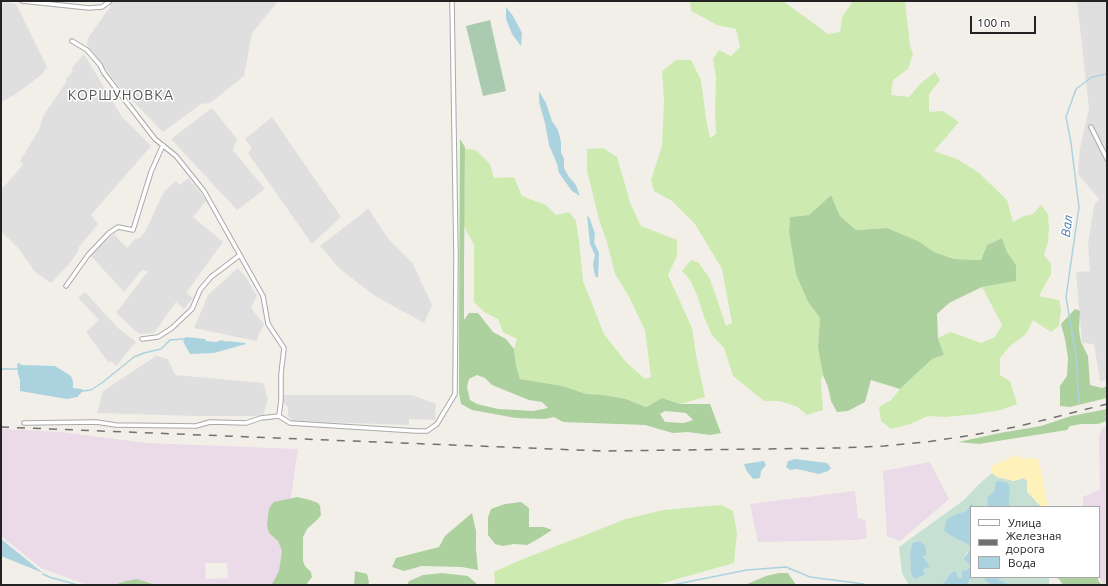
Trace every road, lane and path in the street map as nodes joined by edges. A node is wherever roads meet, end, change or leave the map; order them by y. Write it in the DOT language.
graph roads {
  1 [pos="22,1"];
  2 [pos="110,1"];
  3 [pos="452,1"];
  4 [pos="72,41"];
  5 [pos="1091,127"];
  6 [pos="163,145"];
  7 [pos="1107,159"];
  8 [pos="240,255"];
  9 [pos="66,286"];
  10 [pos="142,340"];
  11 [pos="279,416"];
  12 [pos="24,423"];
  1 -- 2 [label="street"];
  3 -- 11 [label="street"];
  4 -- 6 [label="street"];
  5 -- 7 [label="street"];
  6 -- 8 [label="street"];
  6 -- 9 [label="street"];
  8 -- 10 [label="street"];
  8 -- 11 [label="street"];
  11 -- 12 [label="street"];
}
